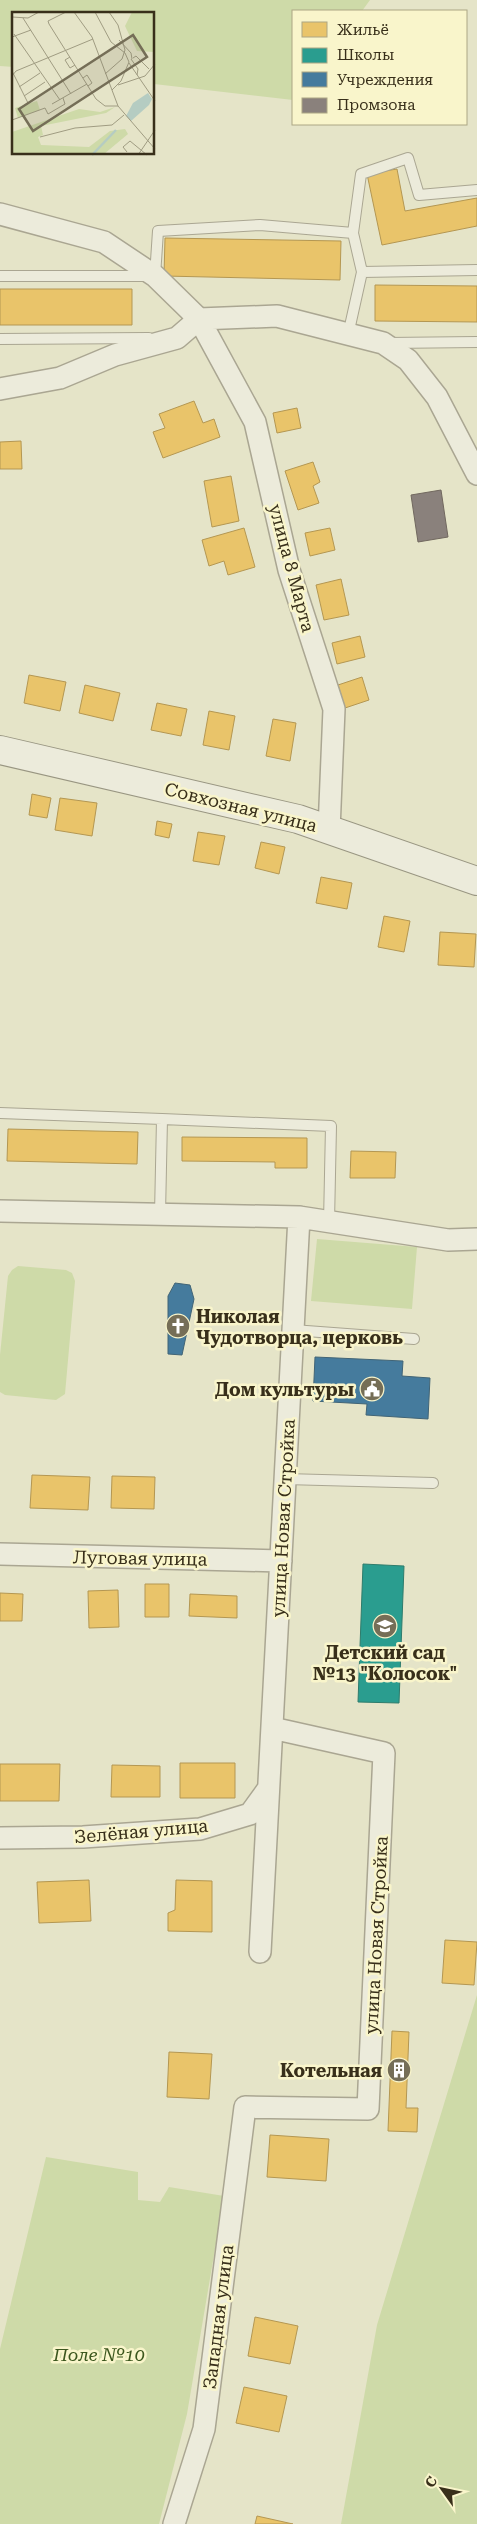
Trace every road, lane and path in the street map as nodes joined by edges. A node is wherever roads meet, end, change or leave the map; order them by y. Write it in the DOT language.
graph roads {
  1 [pos="477,190"];
  2 [pos="0,214"];
  3 [pos="353,233"];
  4 [pos="477,270"];
  5 [pos="362,272"];
  6 [pos="0,276"];
  7 [pos="155,276"];
  8 [pos="199,319"];
  9 [pos="348,334"];
  10 [pos="177,338"];
  11 [pos="0,339"];
  12 [pos="384,342"];
  13 [pos="477,342"];
  14 [pos="0,389"];
  15 [pos="477,474"];
  16 [pos="0,750"];
  17 [pos="329,830"];
  18 [pos="477,880"];
  19 [pos="0,1113"];
  20 [pos="162,1119"];
  21 [pos="0,1211"];
  22 [pos="160,1214"];
  23 [pos="300,1217"];
  24 [pos="329,1222"];
  25 [pos="477,1238"];
  26 [pos="293,1330"];
  27 [pos="414,1339"];
  28 [pos="285,1479"];
  29 [pos="433,1484"];
  30 [pos="0,1554"];
  31 [pos="281,1561"];
  32 [pos="272,1728"];
  33 [pos="268,1789"];
  34 [pos="0,1838"];
  35 [pos="260,1952"];
  36 [pos="245,2107"];
  37 [pos="174,2524"];
  1 -- 3 [label="lane"];
  2 -- 7 [label="street, улица 8 Марта"];
  3 -- 5 [label="lane"];
  3 -- 7 [label="lane"];
  4 -- 5 [label="lane"];
  5 -- 9 [label="lane"];
  6 -- 7 [label="lane"];
  7 -- 8 [label="street, улица 8 Марта"];
  8 -- 9 [label="street"];
  8 -- 10 [label="street"];
  8 -- 17 [label="street, улица 8 Марта"];
  9 -- 12 [label="street"];
  10 -- 11 [label="lane"];
  10 -- 14 [label="street"];
  12 -- 13 [label="lane"];
  12 -- 15 [label="street"];
  16 -- 17 [label="street, Совхозная улица"];
  17 -- 18 [label="street, Совхозная улица"];
  19 -- 20 [label="lane"];
  20 -- 22 [label="lane"];
  20 -- 24 [label="lane"];
  21 -- 22 [label="street"];
  22 -- 23 [label="street"];
  23 -- 24 [label="street"];
  23 -- 26 [label="street, улица Новая Стройка"];
  24 -- 25 [label="street"];
  26 -- 27 [label="lane"];
  26 -- 28 [label="street, улица Новая Стройка"];
  28 -- 29 [label="lane"];
  28 -- 31 [label="street, улица Новая Стройка"];
  30 -- 31 [label="street, Луговая улица"];
  31 -- 32 [label="street, улица Новая Стройка"];
  32 -- 33 [label="street, улица Новая Стройка"];
  32 -- 36 [label="street, улица Новая Стройка"];
  33 -- 34 [label="street, Зелёная улица"];
  33 -- 35 [label="street, улица Новая Стройка"];
  36 -- 37 [label="street, Западная улица"];
}
